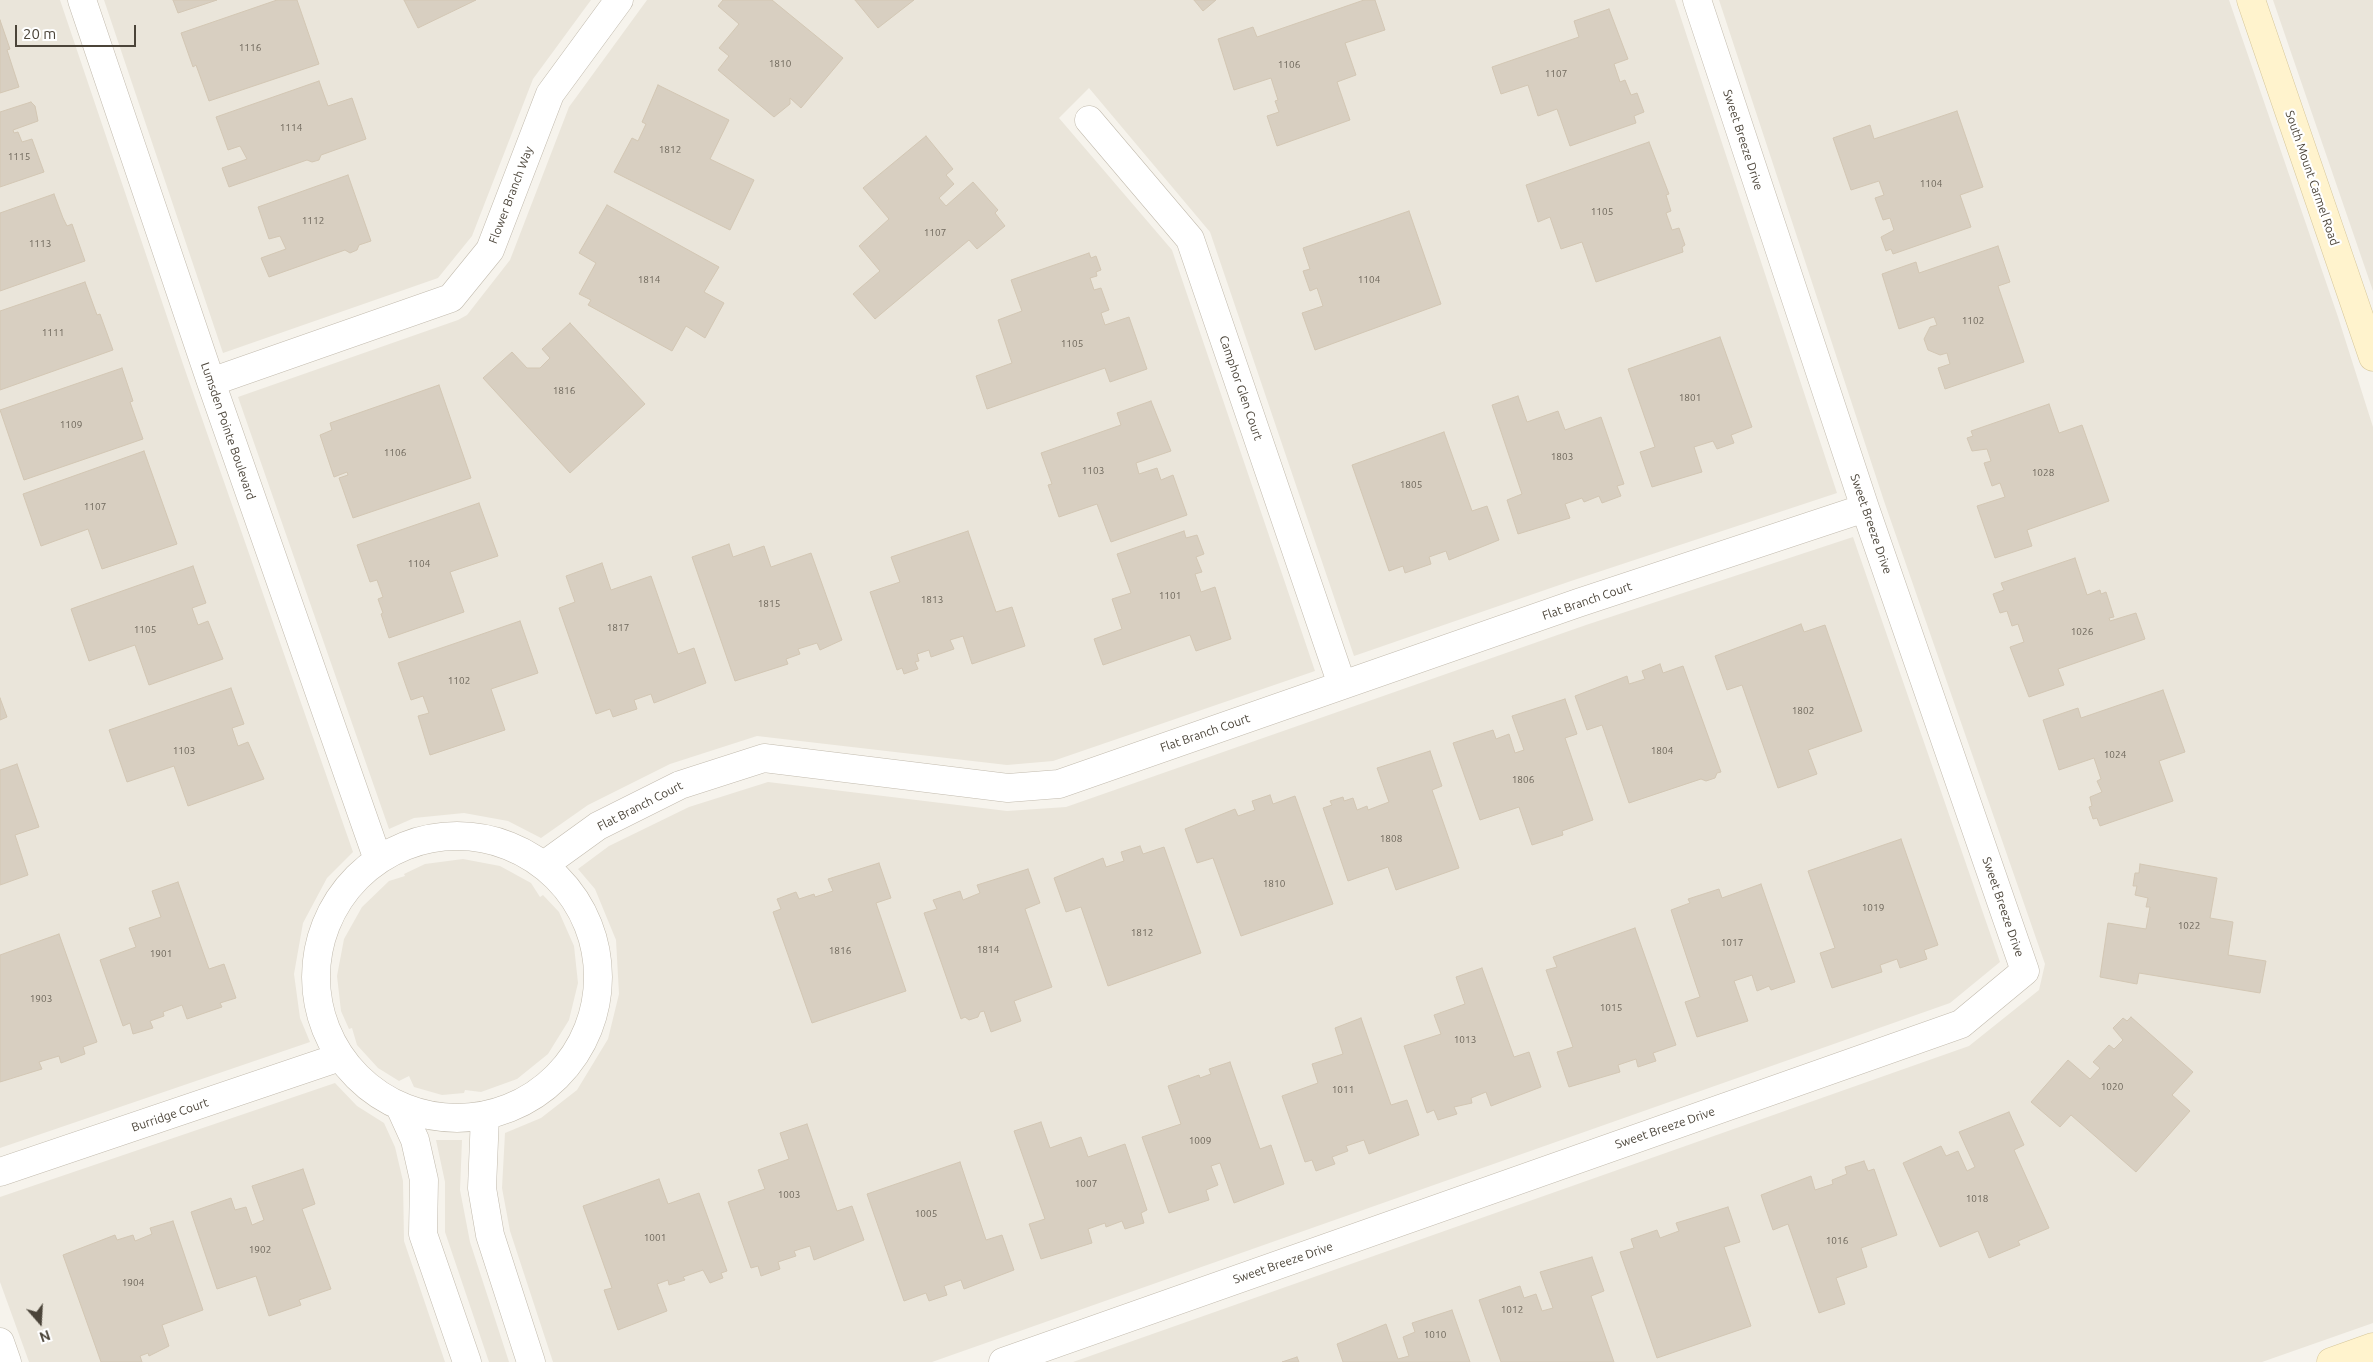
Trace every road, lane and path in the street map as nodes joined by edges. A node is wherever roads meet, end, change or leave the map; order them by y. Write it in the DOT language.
graph roads {
  1 [pos="82,0"];
  2 [pos="619,0"];
  3 [pos="1697,0"];
  4 [pos="2251,0"];
  5 [pos="1089,120"];
  6 [pos="2373,357"];
  7 [pos="211,382"];
  8 [pos="1865,508"];
  9 [pos="1342,685"];
  10 [pos="378,860"];
  11 [pos="544,865"];
  12 [pos="340,1057"];
  13 [pos="400,1107"];
  14 [pos="485,1116"];
  15 [pos="0,1172"];
  16 [pos="0,1342"];
  17 [pos="2373,1347"];
  18 [pos="7,1362"];
  19 [pos="467,1362"];
  20 [pos="531,1362"];
  21 [pos="1003,1362"];
  22 [pos="2331,1362"];
  1 -- 7 [label="street, Lumsden Pointe Boulevard"];
  2 -- 7 [label="street, Flower Branch Way"];
  3 -- 8 [label="street, Sweet Breeze Drive"];
  4 -- 6 [label="street, South Mount Carmel Road"];
  5 -- 9 [label="street, Camphor Glen Court"];
  7 -- 10 [label="street, Lumsden Pointe Boulevard"];
  8 -- 9 [label="street, Flat Branch Court"];
  8 -- 21 [label="street, Sweet Breeze Drive"];
  9 -- 11 [label="street, Flat Branch Court"];
  10 -- 11 [label="street"];
  10 -- 12 [label="street"];
  11 -- 14 [label="street"];
  12 -- 13 [label="street"];
  12 -- 15 [label="street, Burridge Court"];
  13 -- 14 [label="street"];
  13 -- 19 [label="street"];
  14 -- 20 [label="street"];
  16 -- 18 [label="street"];
  17 -- 22 [label="street"];
}
